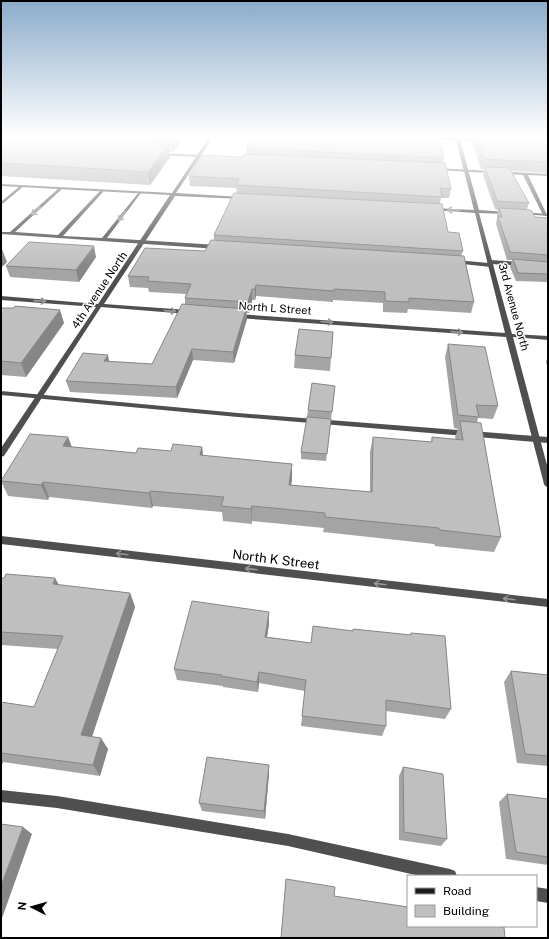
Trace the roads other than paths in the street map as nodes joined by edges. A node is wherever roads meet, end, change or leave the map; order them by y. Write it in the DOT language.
graph roads {
  1 [pos="184,180"];
  2 [pos="468,180"];
  3 [pos="529,180"];
  4 [pos="1,185"];
  5 [pos="22,186"];
  6 [pos="60,188"];
  7 [pos="101,191"];
  8 [pos="139,193"];
  9 [pos="174,195"];
  10 [pos="247,199"];
  11 [pos="1,204"];
  12 [pos="431,208"];
  13 [pos="477,211"];
  14 [pos="547,215"];
  15 [pos="1,233"];
  16 [pos="12,233"];
  17 [pos="59,237"];
  18 [pos="104,239"];
  19 [pos="143,242"];
  20 [pos="224,247"];
  21 [pos="452,262"];
  22 [pos="490,263"];
  23 [pos="525,265"];
  24 [pos="1,298"];
  25 [pos="100,306"];
  26 [pos="194,312"];
  27 [pos="233,315"];
  28 [pos="510,336"];
  29 [pos="548,338"];
  30 [pos="1,393"];
  31 [pos="40,396"];
  32 [pos="537,439"];
  33 [pos="548,440"];
  34 [pos="1,454"];
  35 [pos="548,484"];
  36 [pos="1,540"];
  37 [pos="548,603"];
  38 [pos="1,796"];
  39 [pos="446,875"];
  40 [pos="537,894"];
  41 [pos="548,896"];
  1 -- 9 [label="street, 4th Avenue North"];
  2 -- 13 [label="street, 3rd Avenue North"];
  3 -- 14 [label="street"];
  4 -- 5 [label="street"];
  5 -- 6 [label="street"];
  5 -- 11 [label="street"];
  6 -- 7 [label="street"];
  6 -- 16 [label="street, one-way"];
  7 -- 8 [label="street"];
  7 -- 17 [label="street"];
  8 -- 9 [label="street"];
  8 -- 18 [label="street, one-way"];
  9 -- 10 [label="street"];
  9 -- 19 [label="street, 4th Avenue North"];
  13 -- 12 [label="street, one-way"];
  13 -- 14 [label="street"];
  13 -- 22 [label="street, 3rd Avenue North"];
  15 -- 16 [label="street"];
  16 -- 17 [label="street"];
  17 -- 18 [label="street"];
  18 -- 19 [label="street"];
  19 -- 20 [label="street"];
  19 -- 25 [label="street, 4th Avenue North"];
  21 -- 22 [label="street"];
  22 -- 23 [label="street"];
  22 -- 28 [label="street, 3rd Avenue North"];
  24 -- 25 [label="street, one-way"];
  25 -- 26 [label="street, one-way"];
  25 -- 31 [label="street, 4th Avenue North"];
  27 -- 28 [label="street, North L Street, one-way"];
  28 -- 29 [label="street, North L Street"];
  28 -- 32 [label="street, 3rd Avenue North"];
  30 -- 31 [label="street"];
  31 -- 32 [label="street"];
  31 -- 34 [label="street, 4th Avenue North"];
  32 -- 33 [label="street"];
  32 -- 35 [label="street, 3rd Avenue North"];
  37 -- 36 [label="street, North K Street, one-way"];
  38 -- 39 [label="street"];
  40 -- 41 [label="street"];
}
